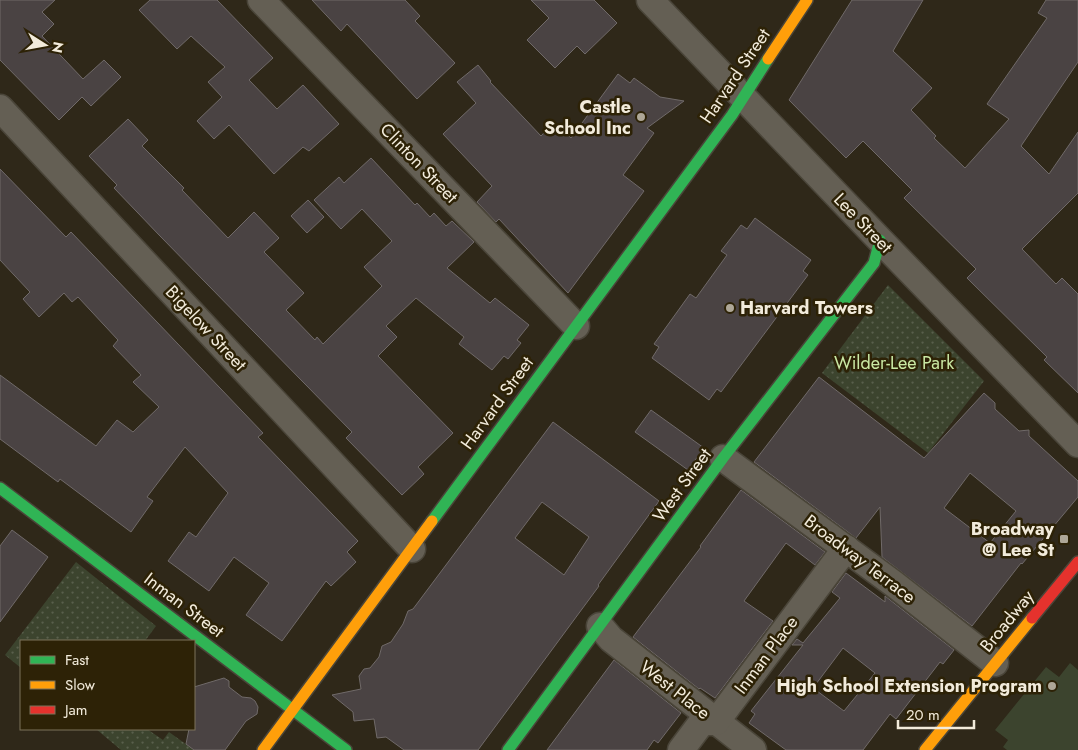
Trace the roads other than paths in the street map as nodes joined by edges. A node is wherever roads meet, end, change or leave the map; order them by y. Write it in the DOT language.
graph roads {
  1 [pos="261,0"];
  2 [pos="650,0"];
  3 [pos="807,0"];
  4 [pos="744,98"];
  5 [pos="0,108"];
  6 [pos="880,240"];
  7 [pos="576,326"];
  8 [pos="1078,444"];
  9 [pos="723,458"];
  10 [pos="0,488"];
  11 [pos="846,548"];
  12 [pos="412,549"];
  13 [pos="1078,562"];
  14 [pos="600,626"];
  15 [pos="995,663"];
  16 [pos="293,710"];
  17 [pos="716,722"];
  18 [pos="263,750"];
  19 [pos="346,750"];
  20 [pos="508,750"];
  21 [pos="681,750"];
  22 [pos="753,750"];
  23 [pos="925,750"];
  1 -- 7 [label="street, Clinton Street"];
  2 -- 4 [label="street, Lee Street"];
  3 -- 4 [label="street, Harvard Street"];
  4 -- 6 [label="street, Lee Street"];
  4 -- 7 [label="street, Harvard Street"];
  5 -- 12 [label="street, Bigelow Street"];
  6 -- 8 [label="street, Lee Street"];
  6 -- 9 [label="street, West Street"];
  7 -- 12 [label="street, Harvard Street"];
  9 -- 11 [label="street, Broadway Terrace"];
  9 -- 14 [label="street, West Street"];
  10 -- 16 [label="street, Inman Street"];
  11 -- 15 [label="street, Broadway Terrace"];
  11 -- 17 [label="street, Inman Place"];
  12 -- 16 [label="street, Harvard Street"];
  13 -- 15 [label="street, Broadway"];
  14 -- 17 [label="street, West Place"];
  14 -- 20 [label="street, West Street"];
  15 -- 23 [label="street, Broadway"];
  16 -- 18 [label="street, Harvard Street"];
  16 -- 19 [label="street, Inman Street"];
  17 -- 21 [label="street"];
  17 -- 22 [label="street, West Place"];
}
